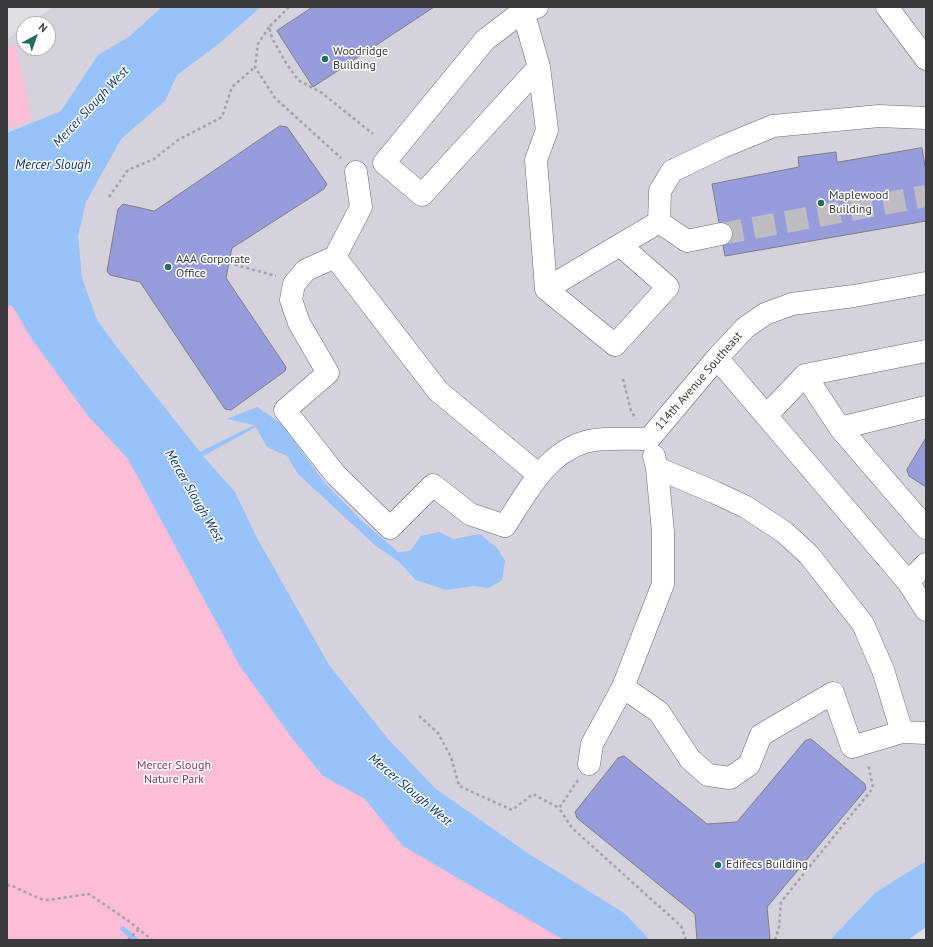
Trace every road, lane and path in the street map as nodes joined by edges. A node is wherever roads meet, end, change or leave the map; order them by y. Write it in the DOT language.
graph roads {
  1 [pos="289,7"];
  2 [pos="887,7"];
  3 [pos="530,9"];
  4 [pos="269,28"];
  5 [pos="926,59"];
  6 [pos="255,67"];
  7 [pos="539,67"];
  8 [pos="926,118"];
  9 [pos="374,134"];
  10 [pos="356,172"];
  11 [pos="109,197"];
  12 [pos="659,222"];
  13 [pos="721,234"];
  14 [pos="620,245"];
  15 [pos="335,257"];
  16 [pos="229,263"];
  17 [pos="926,283"];
  18 [pos="294,284"];
  19 [pos="546,289"];
  20 [pos="926,351"];
  21 [pos="716,358"];
  22 [pos="805,375"];
  23 [pos="622,379"];
  24 [pos="926,407"];
  25 [pos="766,416"];
  26 [pos="840,428"];
  27 [pos="649,439"];
  28 [pos="657,468"];
  29 [pos="539,475"];
  30 [pos="926,528"];
  31 [pos="926,564"];
  32 [pos="908,582"];
  33 [pos="926,610"];
  34 [pos="623,687"];
  35 [pos="420,716"];
  36 [pos="902,732"];
  37 [pos="926,733"];
  38 [pos="852,747"];
  39 [pos="589,764"];
  40 [pos="559,808"];
  41 [pos="7,886"];
  42 [pos="138,930"];
  43 [pos="128,940"];
  44 [pos="152,940"];
  45 [pos="686,940"];
  46 [pos="775,940"];
  1 -- 4 [label="path"];
  2 -- 5 [label="street"];
  3 -- 7 [label="street"];
  3 -- 7 [label="street"];
  4 -- 6 [label="path"];
  4 -- 9 [label="path"];
  6 -- 10 [label="path"];
  6 -- 11 [label="path"];
  7 -- 19 [label="street"];
  8 -- 12 [label="street"];
  10 -- 15 [label="street"];
  12 -- 13 [label="street"];
  12 -- 14 [label="street"];
  14 -- 19 [label="street"];
  14 -- 19 [label="street"];
  15 -- 18 [label="street"];
  15 -- 29 [label="street"];
  16 -- 18 [label="path"];
  17 -- 21 [label="street, 114th Avenue Southeast"];
  18 -- 29 [label="street, 114th Avenue Southeast"];
  20 -- 22 [label="street"];
  21 -- 25 [label="street"];
  21 -- 27 [label="street, 114th Avenue Southeast"];
  22 -- 25 [label="street"];
  22 -- 26 [label="street"];
  23 -- 27 [label="path"];
  24 -- 26 [label="street"];
  25 -- 32 [label="street"];
  26 -- 30 [label="street"];
  27 -- 28 [label="street"];
  27 -- 29 [label="street, 114th Avenue Southeast"];
  28 -- 34 [label="street"];
  28 -- 36 [label="street"];
  31 -- 32 [label="street"];
  32 -- 33 [label="street"];
  34 -- 38 [label="street"];
  34 -- 39 [label="street"];
  35 -- 40 [label="path"];
  36 -- 37 [label="street"];
  36 -- 38 [label="street"];
  38 -- 46 [label="path"];
  39 -- 40 [label="path"];
  40 -- 45 [label="path"];
  41 -- 42 [label="path"];
  42 -- 43 [label="path"];
  42 -- 44 [label="path"];
}
